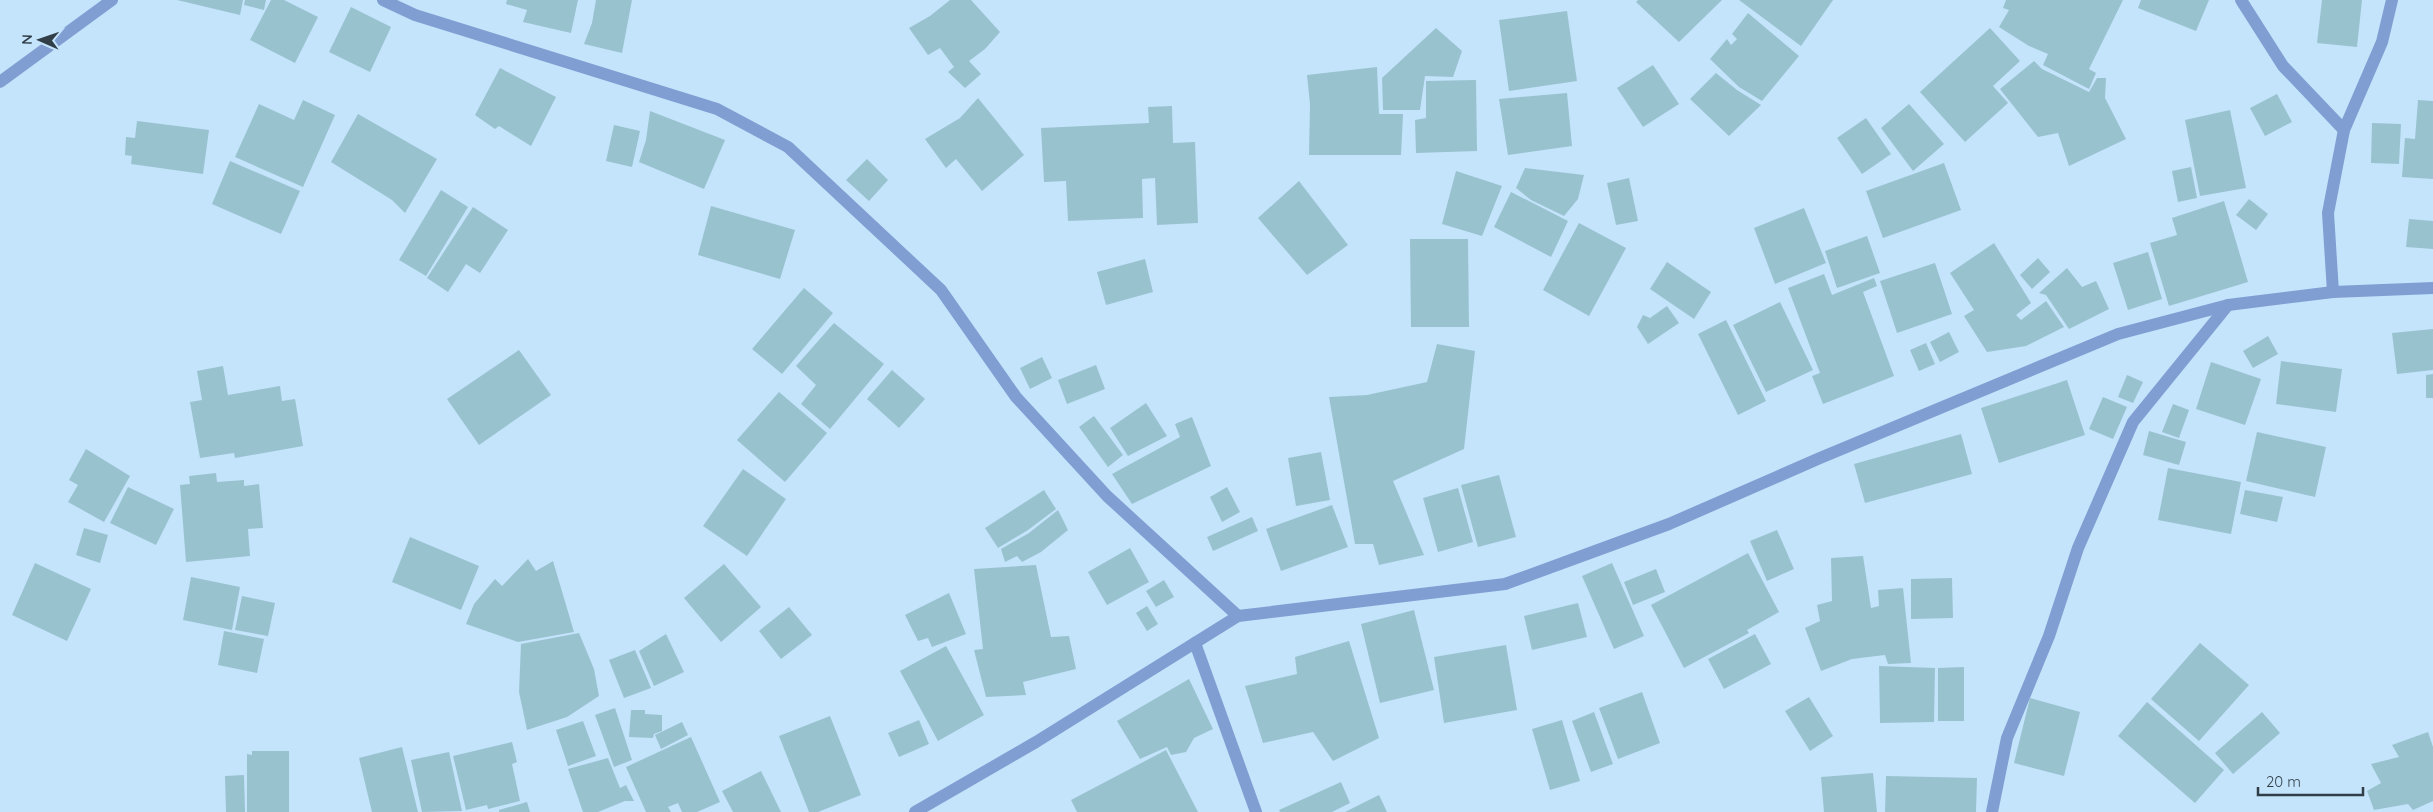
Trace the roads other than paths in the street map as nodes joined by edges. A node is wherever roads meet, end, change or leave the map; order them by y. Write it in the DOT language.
graph roads {
  1 [pos="112,0"];
  2 [pos="382,0"];
  3 [pos="2241,0"];
  4 [pos="2392,0"];
  5 [pos="0,82"];
  6 [pos="2344,130"];
  7 [pos="2433,288"];
  8 [pos="2333,292"];
  9 [pos="2228,305"];
  10 [pos="1238,616"];
  11 [pos="1195,643"];
  12 [pos="915,812"];
  13 [pos="1256,812"];
  14 [pos="1992,812"];
  1 -- 5 [label="street"];
  2 -- 10 [label="street"];
  3 -- 6 [label="street"];
  4 -- 6 [label="street"];
  6 -- 8 [label="street"];
  7 -- 8 [label="street"];
  8 -- 9 [label="street"];
  9 -- 10 [label="street"];
  9 -- 14 [label="street"];
  10 -- 11 [label="street"];
  11 -- 12 [label="street"];
  11 -- 13 [label="street"];
}
